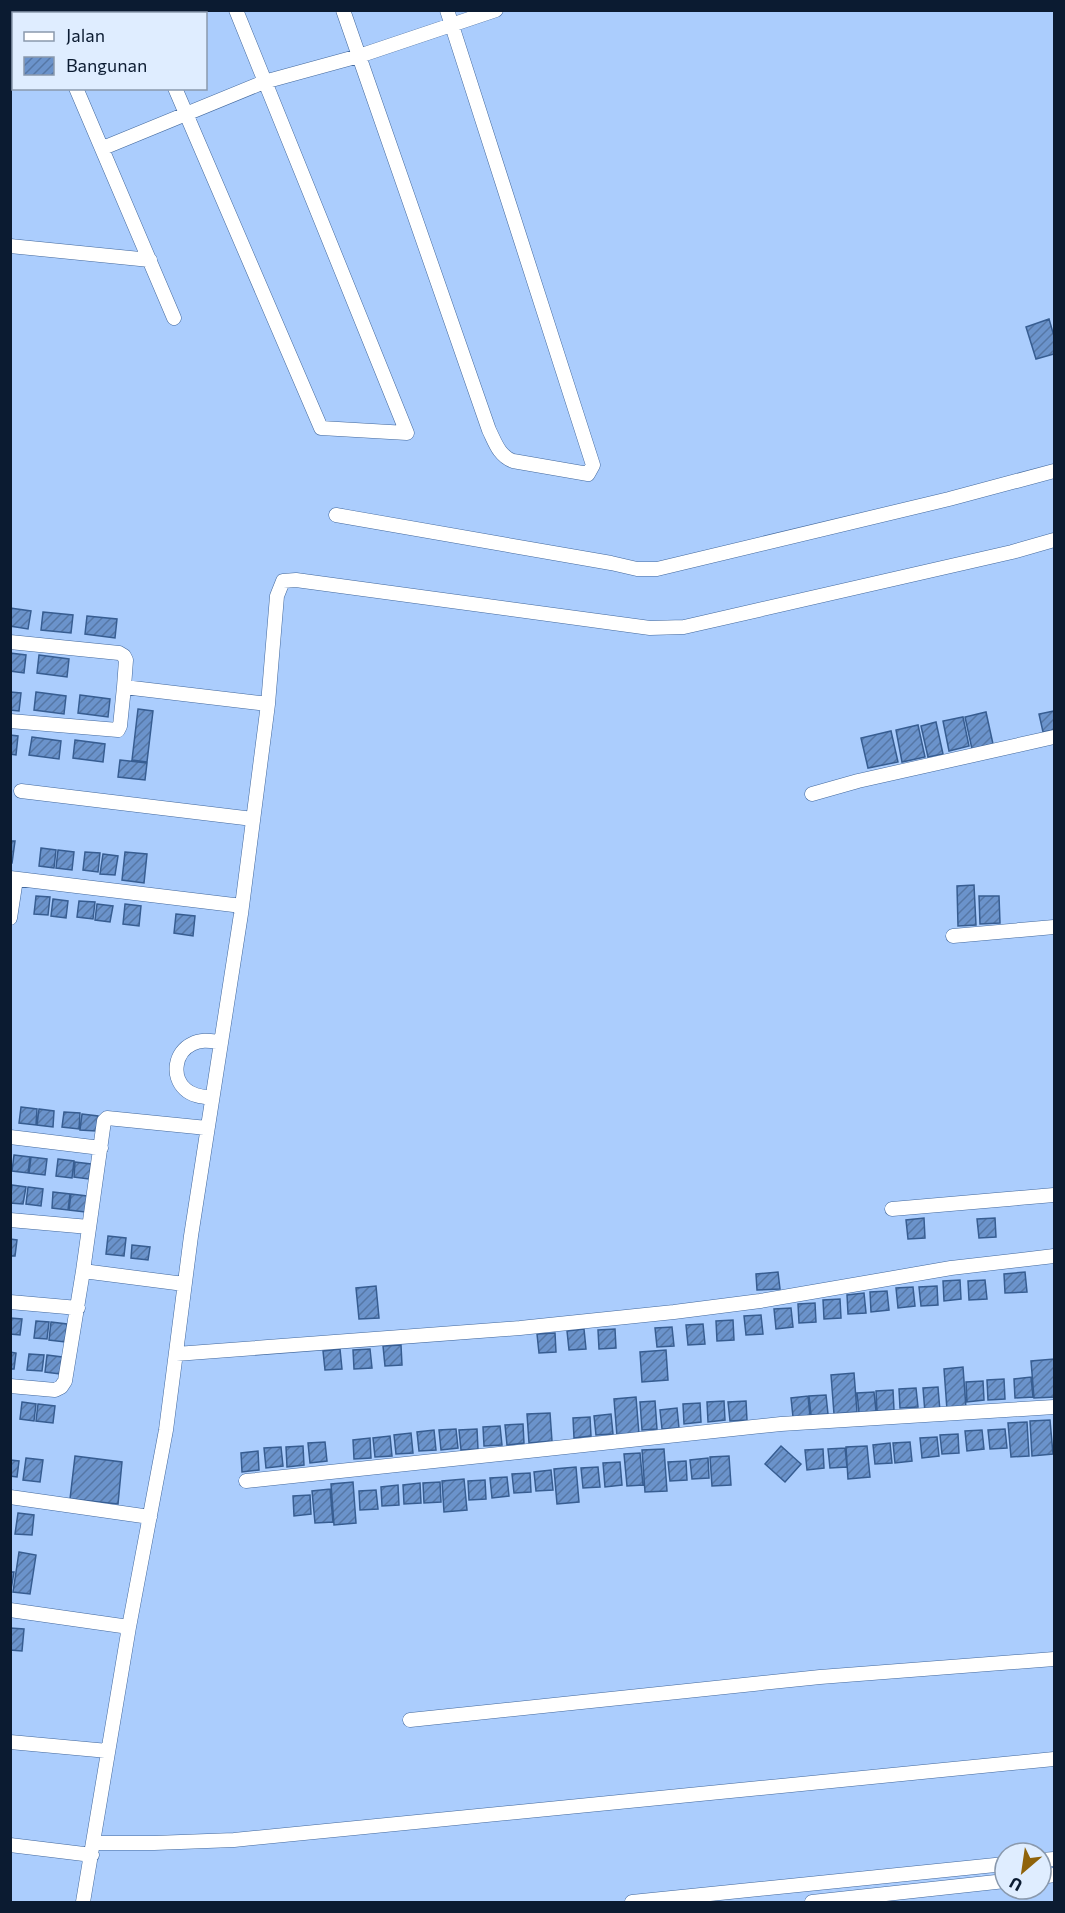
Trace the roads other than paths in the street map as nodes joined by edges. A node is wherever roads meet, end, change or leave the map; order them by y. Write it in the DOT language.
graph roads {
  1 [pos="236,10"];
  2 [pos="343,10"];
  3 [pos="447,10"];
  4 [pos="496,10"];
  5 [pos="451,24"];
  6 [pos="359,56"];
  7 [pos="264,82"];
  8 [pos="77,90"];
  9 [pos="176,90"];
  10 [pos="186,114"];
  11 [pos="103,148"];
  12 [pos="10,246"];
  13 [pos="150,260"];
  14 [pos="174,318"];
  15 [pos="1054,471"];
  16 [pos="336,515"];
  17 [pos="1054,540"];
  18 [pos="10,642"];
  19 [pos="124,687"];
  20 [pos="268,704"];
  21 [pos="10,721"];
  22 [pos="1054,737"];
  23 [pos="21,791"];
  24 [pos="812,794"];
  25 [pos="253,819"];
  26 [pos="13,879"];
  27 [pos="242,906"];
  28 [pos="10,918"];
  29 [pos="1054,927"];
  30 [pos="953,936"];
  31 [pos="221,1042"];
  32 [pos="212,1098"];
  33 [pos="207,1128"];
  34 [pos="10,1137"];
  35 [pos="101,1148"];
  36 [pos="1054,1195"];
  37 [pos="892,1209"];
  38 [pos="10,1220"];
  39 [pos="89,1227"];
  40 [pos="1054,1256"];
  41 [pos="83,1271"];
  42 [pos="184,1284"];
  43 [pos="10,1302"];
  44 [pos="78,1308"];
  45 [pos="176,1354"];
  46 [pos="10,1386"];
  47 [pos="1054,1407"];
  48 [pos="246,1481"];
  49 [pos="10,1497"];
  50 [pos="150,1517"];
  51 [pos="10,1610"];
  52 [pos="129,1627"];
  53 [pos="1054,1659"];
  54 [pos="410,1720"];
  55 [pos="10,1742"];
  56 [pos="108,1751"];
  57 [pos="1054,1759"];
  58 [pos="10,1845"];
  59 [pos="93,1849"];
  60 [pos="993,1865"];
  61 [pos="993,1882"];
  62 [pos="83,1902"];
  63 [pos="632,1902"];
  64 [pos="812,1902"];
  1 -- 7 [label="street"];
  2 -- 6 [label="street"];
  3 -- 5 [label="street"];
  4 -- 5 [label="street"];
  5 -- 6 [label="street"];
  5 -- 6 [label="street"];
  6 -- 7 [label="street"];
  7 -- 10 [label="street"];
  7 -- 10 [label="street"];
  8 -- 11 [label="street"];
  9 -- 10 [label="street"];
  10 -- 11 [label="street"];
  11 -- 13 [label="street"];
  12 -- 13 [label="street"];
  13 -- 14 [label="street"];
  15 -- 16 [label="street"];
  17 -- 20 [label="street"];
  18 -- 19 [label="street"];
  19 -- 20 [label="street"];
  19 -- 21 [label="street"];
  20 -- 25 [label="street"];
  22 -- 24 [label="street"];
  23 -- 25 [label="street"];
  25 -- 27 [label="street"];
  26 -- 27 [label="street"];
  26 -- 28 [label="street"];
  27 -- 31 [label="street"];
  29 -- 30 [label="street"];
  31 -- 32 [label="street"];
  31 -- 32 [label="street"];
  32 -- 33 [label="street"];
  33 -- 35 [label="street"];
  33 -- 42 [label="street"];
  34 -- 35 [label="street"];
  35 -- 39 [label="street"];
  36 -- 37 [label="street"];
  38 -- 39 [label="street"];
  39 -- 41 [label="street"];
  40 -- 45 [label="street"];
  41 -- 42 [label="street"];
  41 -- 44 [label="street"];
  42 -- 45 [label="street"];
  43 -- 44 [label="street"];
  44 -- 46 [label="street"];
  45 -- 50 [label="street"];
  47 -- 48 [label="street"];
  49 -- 50 [label="street"];
  50 -- 52 [label="street"];
  51 -- 52 [label="street"];
  52 -- 56 [label="street"];
  53 -- 54 [label="street"];
  55 -- 56 [label="street"];
  56 -- 59 [label="street"];
  57 -- 59 [label="street"];
  58 -- 59 [label="street"];
  59 -- 62 [label="street"];
  60 -- 63 [label="street"];
  61 -- 64 [label="street"];
}
